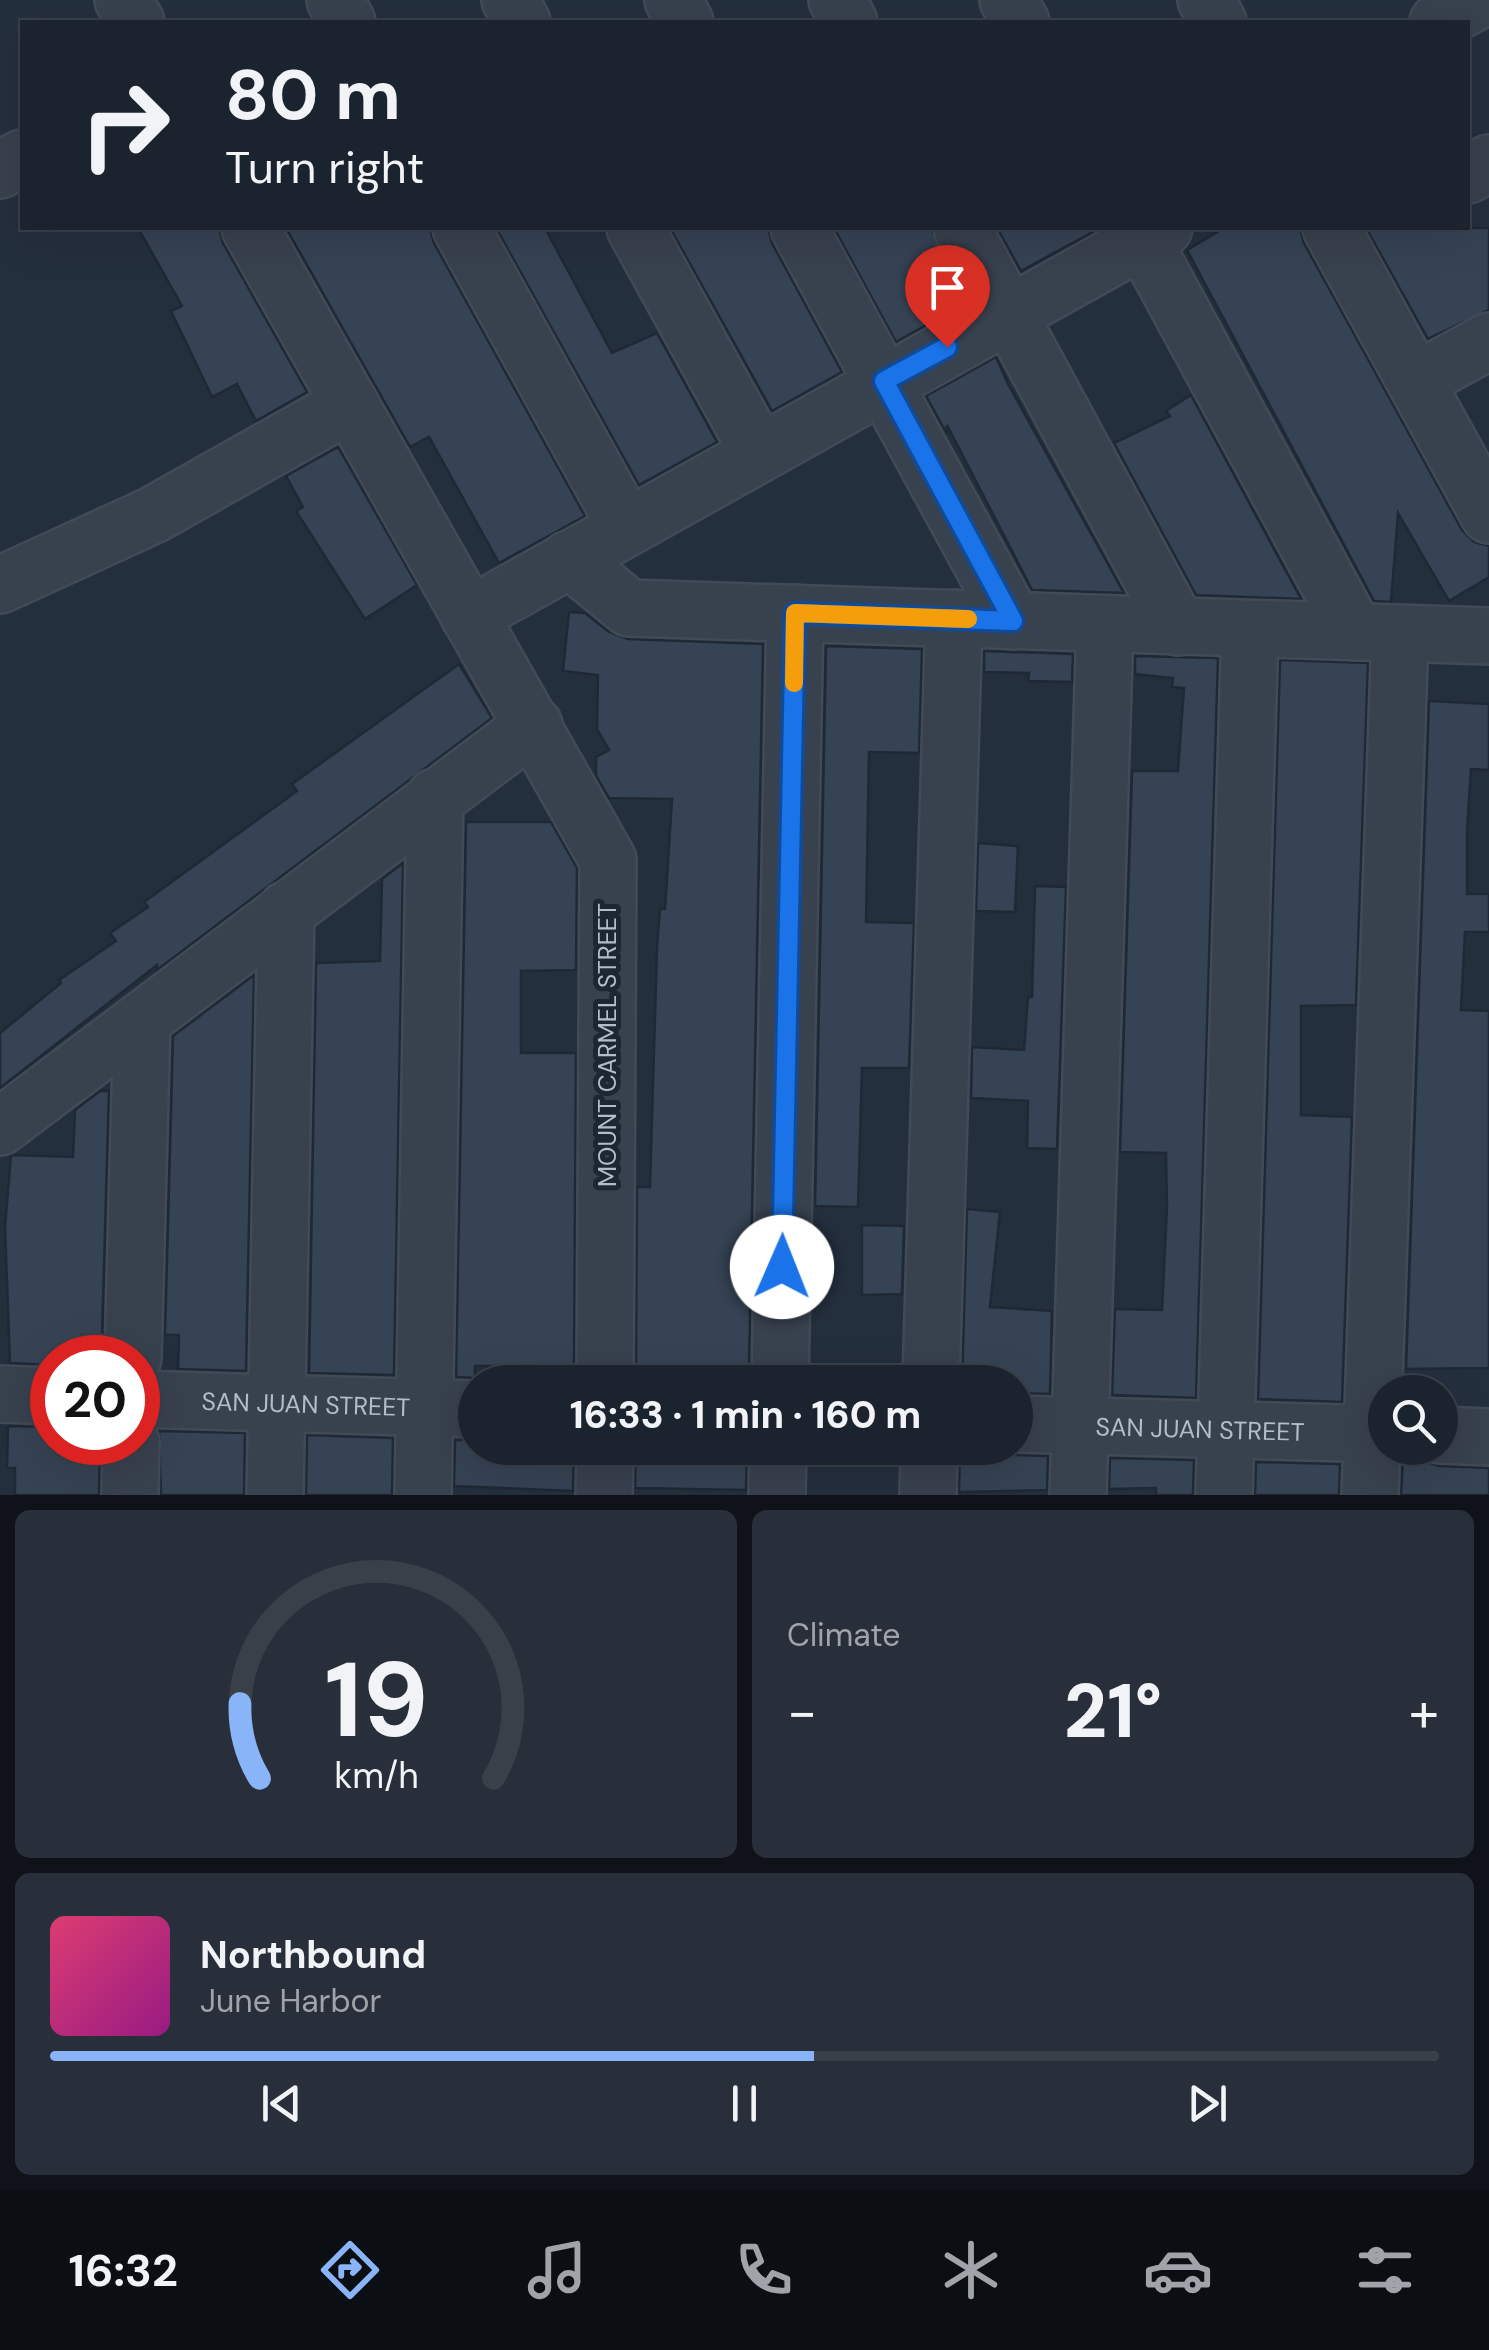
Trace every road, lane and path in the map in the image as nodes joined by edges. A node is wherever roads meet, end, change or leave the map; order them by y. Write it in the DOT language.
graph roads {
  1 [pos="1479,0"];
  2 [pos="1442,20"];
  3 [pos="251,230"];
  4 [pos="462,230"];
  5 [pos="636,230"];
  6 [pos="800,230"];
  7 [pos="963,230"];
  8 [pos="1148,231"];
  9 [pos="1348,233"];
  10 [pos="1009,313"];
  11 [pos="1489,340"];
  12 [pos="884,381"];
  13 [pos="1416,381"];
  14 [pos="350,404"];
  15 [pos="758,451"];
  16 [pos="1489,514"];
  17 [pos="626,526"];
  18 [pos="569,558"];
  19 [pos="0,585"];
  20 [pos="795,613"];
  21 [pos="469,616"];
  22 [pos="954,618"];
  23 [pos="1013,621"];
  24 [pos="1105,624"];
  25 [pos="1178,627"];
  26 [pos="1250,629"];
  27 [pos="1377,633"];
  28 [pos="1489,636"];
  29 [pos="534,726"];
  30 [pos="435,797"];
  31 [pos="286,910"];
  32 [pos="142,1020"];
  33 [pos="0,1127"];
  34 [pos="134,1335"];
  35 [pos="605,1365"];
  36 [pos="780,1365"];
  37 [pos="932,1365"];
  38 [pos="1378,1375"];
  39 [pos="0,1394"];
  40 [pos="30,1395"];
  41 [pos="160,1399"];
  42 [pos="276,1402"];
  43 [pos="450,1408"];
  44 [pos="1033,1425"];
  45 [pos="1080,1426"];
  46 [pos="1226,1430"];
  47 [pos="1368,1434"];
  48 [pos="1458,1435"];
  49 [pos="1489,1436"];
  50 [pos="131,1465"];
  51 [pos="605,1465"];
  52 [pos="778,1465"];
  53 [pos="929,1465"];
  54 [pos="1374,1465"];
  55 [pos="130,1495"];
  56 [pos="275,1495"];
  57 [pos="423,1495"];
  58 [pos="604,1495"];
  59 [pos="777,1495"];
  60 [pos="928,1495"];
  61 [pos="1078,1495"];
  62 [pos="1224,1495"];
  63 [pos="1370,1495"];
  1 -- 2 [label="street"];
  3 -- 14 [label="street, MOUNT CARMEL STREET"];
  4 -- 17 [label="street"];
  5 -- 15 [label="street"];
  6 -- 12 [label="street"];
  7 -- 10 [label="street"];
  8 -- 10 [label="street"];
  8 -- 27 [label="street"];
  9 -- 13 [label="street"];
  10 -- 12 [label="street"];
  10 -- 25 [label="street"];
  11 -- 13 [label="street"];
  12 -- 15 [label="street"];
  12 -- 23 [label="street"];
  13 -- 16 [label="street"];
  14 -- 19 [label="street"];
  14 -- 21 [label="street, MOUNT CARMEL STREET"];
  15 -- 17 [label="street"];
  17 -- 18 [label="street"];
  18 -- 20 [label="street"];
  18 -- 21 [label="street"];
  20 -- 22 [label="street"];
  20 -- 36 [label="street"];
  21 -- 29 [label="street, MOUNT CARMEL STREET"];
  22 -- 23 [label="street"];
  22 -- 37 [label="street"];
  23 -- 24 [label="street"];
  24 -- 25 [label="street"];
  24 -- 45 [label="street"];
  25 -- 26 [label="street"];
  26 -- 27 [label="street"];
  26 -- 46 [label="street"];
  27 -- 28 [label="street"];
  27 -- 38 [label="street"];
  29 -- 30 [label="street"];
  29 -- 35 [label="street, MOUNT CARMEL STREET"];
  30 -- 31 [label="street"];
  30 -- 43 [label="street"];
  31 -- 32 [label="street"];
  31 -- 42 [label="street"];
  32 -- 33 [label="street"];
  32 -- 34 [label="street"];
  39 -- 40 [label="street"];
  41 -- 42 [label="street, SAN JUAN STREET"];
  42 -- 43 [label="street, SAN JUAN STREET"];
  42 -- 56 [label="street"];
  43 -- 57 [label="street"];
  44 -- 45 [label="street, SAN JUAN STREET"];
  45 -- 46 [label="street, SAN JUAN STREET"];
  45 -- 61 [label="street"];
  46 -- 47 [label="street, SAN JUAN STREET"];
  46 -- 62 [label="street"];
  48 -- 49 [label="street"];
  50 -- 55 [label="street"];
  51 -- 58 [label="street"];
  52 -- 59 [label="street"];
  53 -- 60 [label="street"];
  54 -- 63 [label="street"];
}
